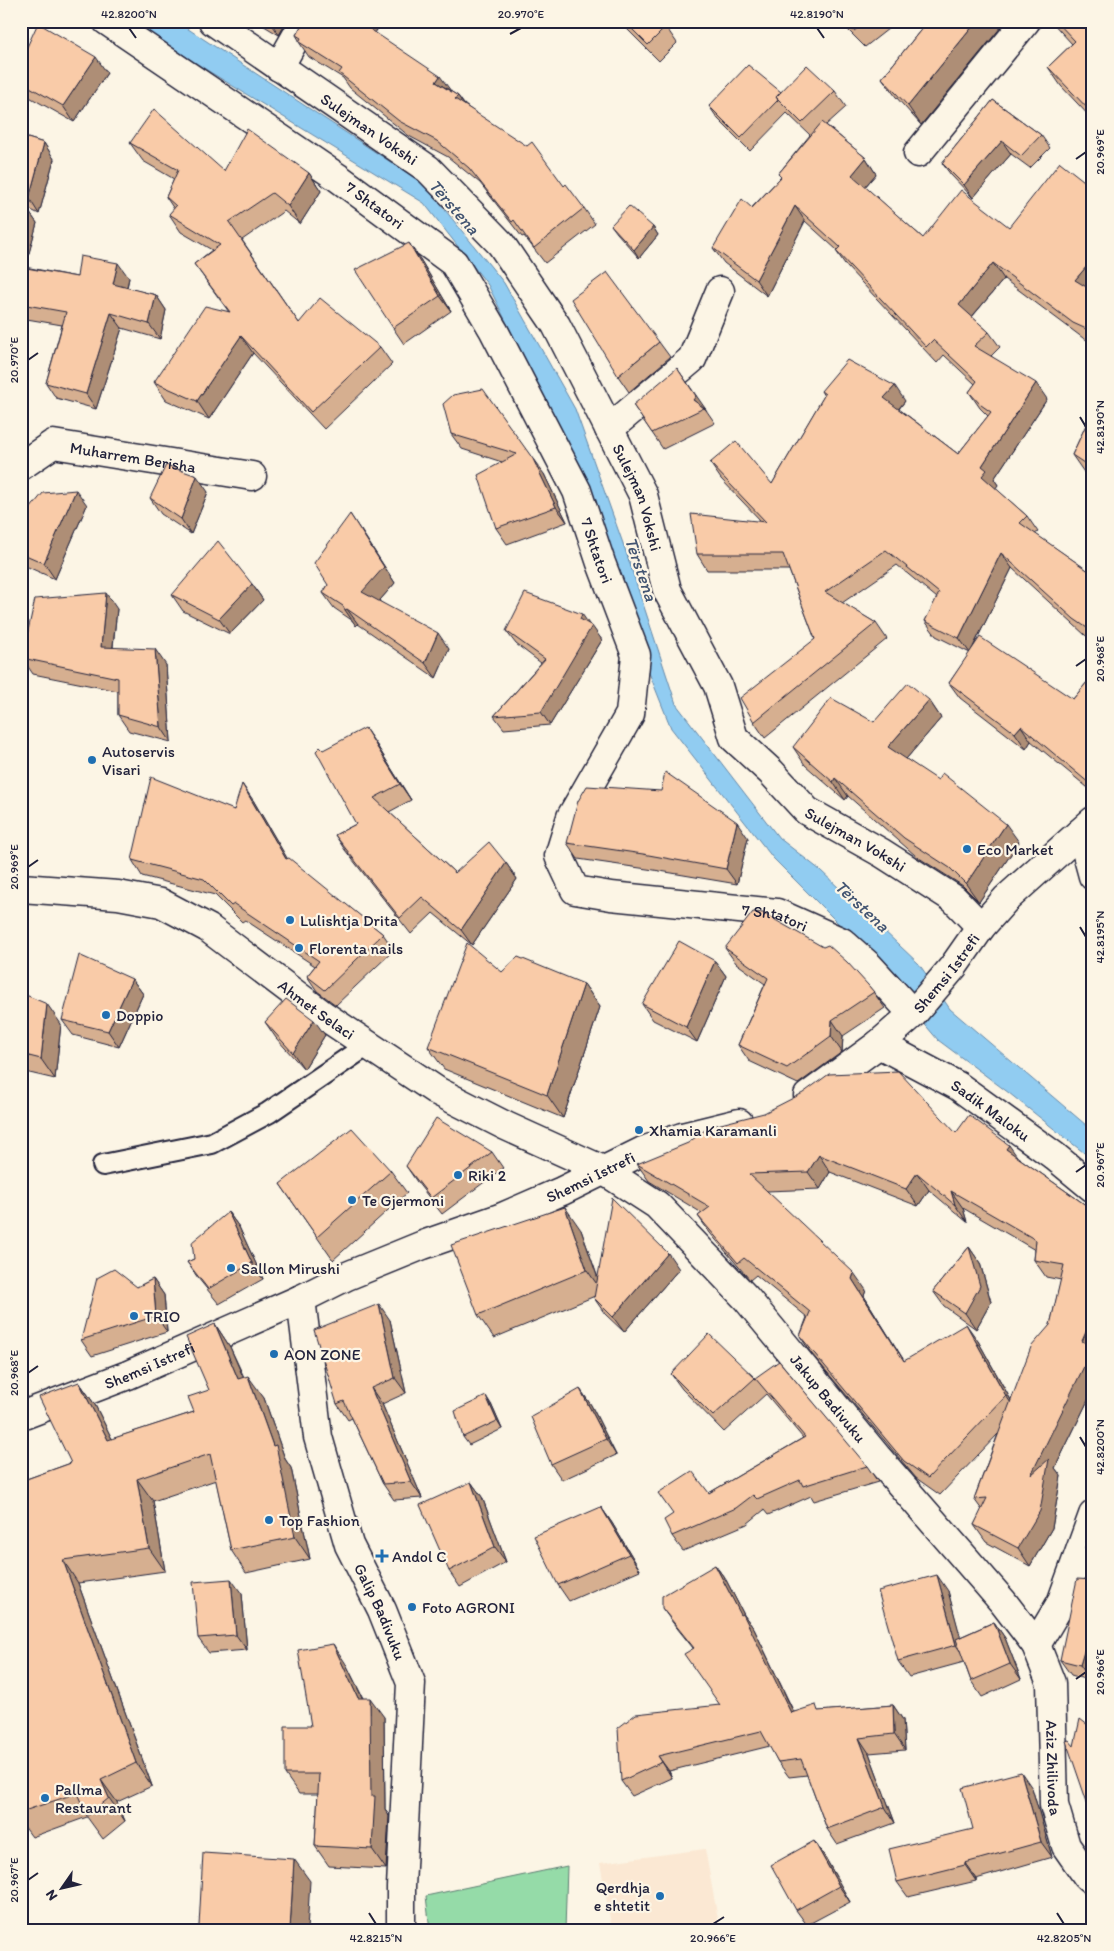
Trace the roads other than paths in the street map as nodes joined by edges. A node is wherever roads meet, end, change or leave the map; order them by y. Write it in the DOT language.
graph roads {
  1 [pos="107,21"];
  2 [pos="214,21"];
  3 [pos="305,21"];
  4 [pos="1026,21"];
  5 [pos="279,68"];
  6 [pos="918,153"];
  7 [pos="720,291"];
  8 [pos="609,429"];
  9 [pos="21,466"];
  10 [pos="252,476"];
  11 [pos="1087,826"];
  12 [pos="1093,876"];
  13 [pos="21,888"];
  14 [pos="981,927"];
  15 [pos="913,1014"];
  16 [pos="369,1044"];
  17 [pos="880,1044"];
  18 [pos="784,1108"];
  19 [pos="759,1118"];
  20 [pos="103,1165"];
  21 [pos="603,1170"];
  22 [pos="1093,1188"];
  23 [pos="301,1299"];
  24 [pos="21,1416"];
  25 [pos="1093,1515"];
  26 [pos="1036,1645"];
  27 [pos="1093,1882"];
  28 [pos="401,1930"];
  1 -- 15 [label="street, 7 Shtatori"];
  2 -- 5 [label="street, Sulejman Vokshi"];
  3 -- 5 [label="street"];
  4 -- 6 [label="street"];
  5 -- 8 [label="street, Sulejman Vokshi"];
  7 -- 8 [label="street"];
  8 -- 14 [label="street, Sulejman Vokshi"];
  9 -- 10 [label="street, Muharrem Berisha"];
  11 -- 12 [label="street, Shemsi Istrefi"];
  11 -- 14 [label="street, Shemsi Istrefi"];
  13 -- 16 [label="street, Ahmet Selaci"];
  14 -- 15 [label="street, Shemsi Istrefi"];
  15 -- 17 [label="street, Shemsi Istrefi"];
  16 -- 20 [label="lane"];
  16 -- 21 [label="street, Ahmet Selaci"];
  17 -- 18 [label="street, Shemsi Istrefi"];
  17 -- 22 [label="street, Sadik Maloku"];
  19 -- 21 [label="street, Shemsi Istrefi"];
  21 -- 23 [label="street, Shemsi Istrefi"];
  21 -- 26 [label="street, Jakup Badivuku"];
  23 -- 24 [label="street, Shemsi Istrefi"];
  23 -- 28 [label="street, Galip Badivuku"];
  25 -- 26 [label="street"];
  26 -- 27 [label="street, Aziz Zhilivoda"];
}
